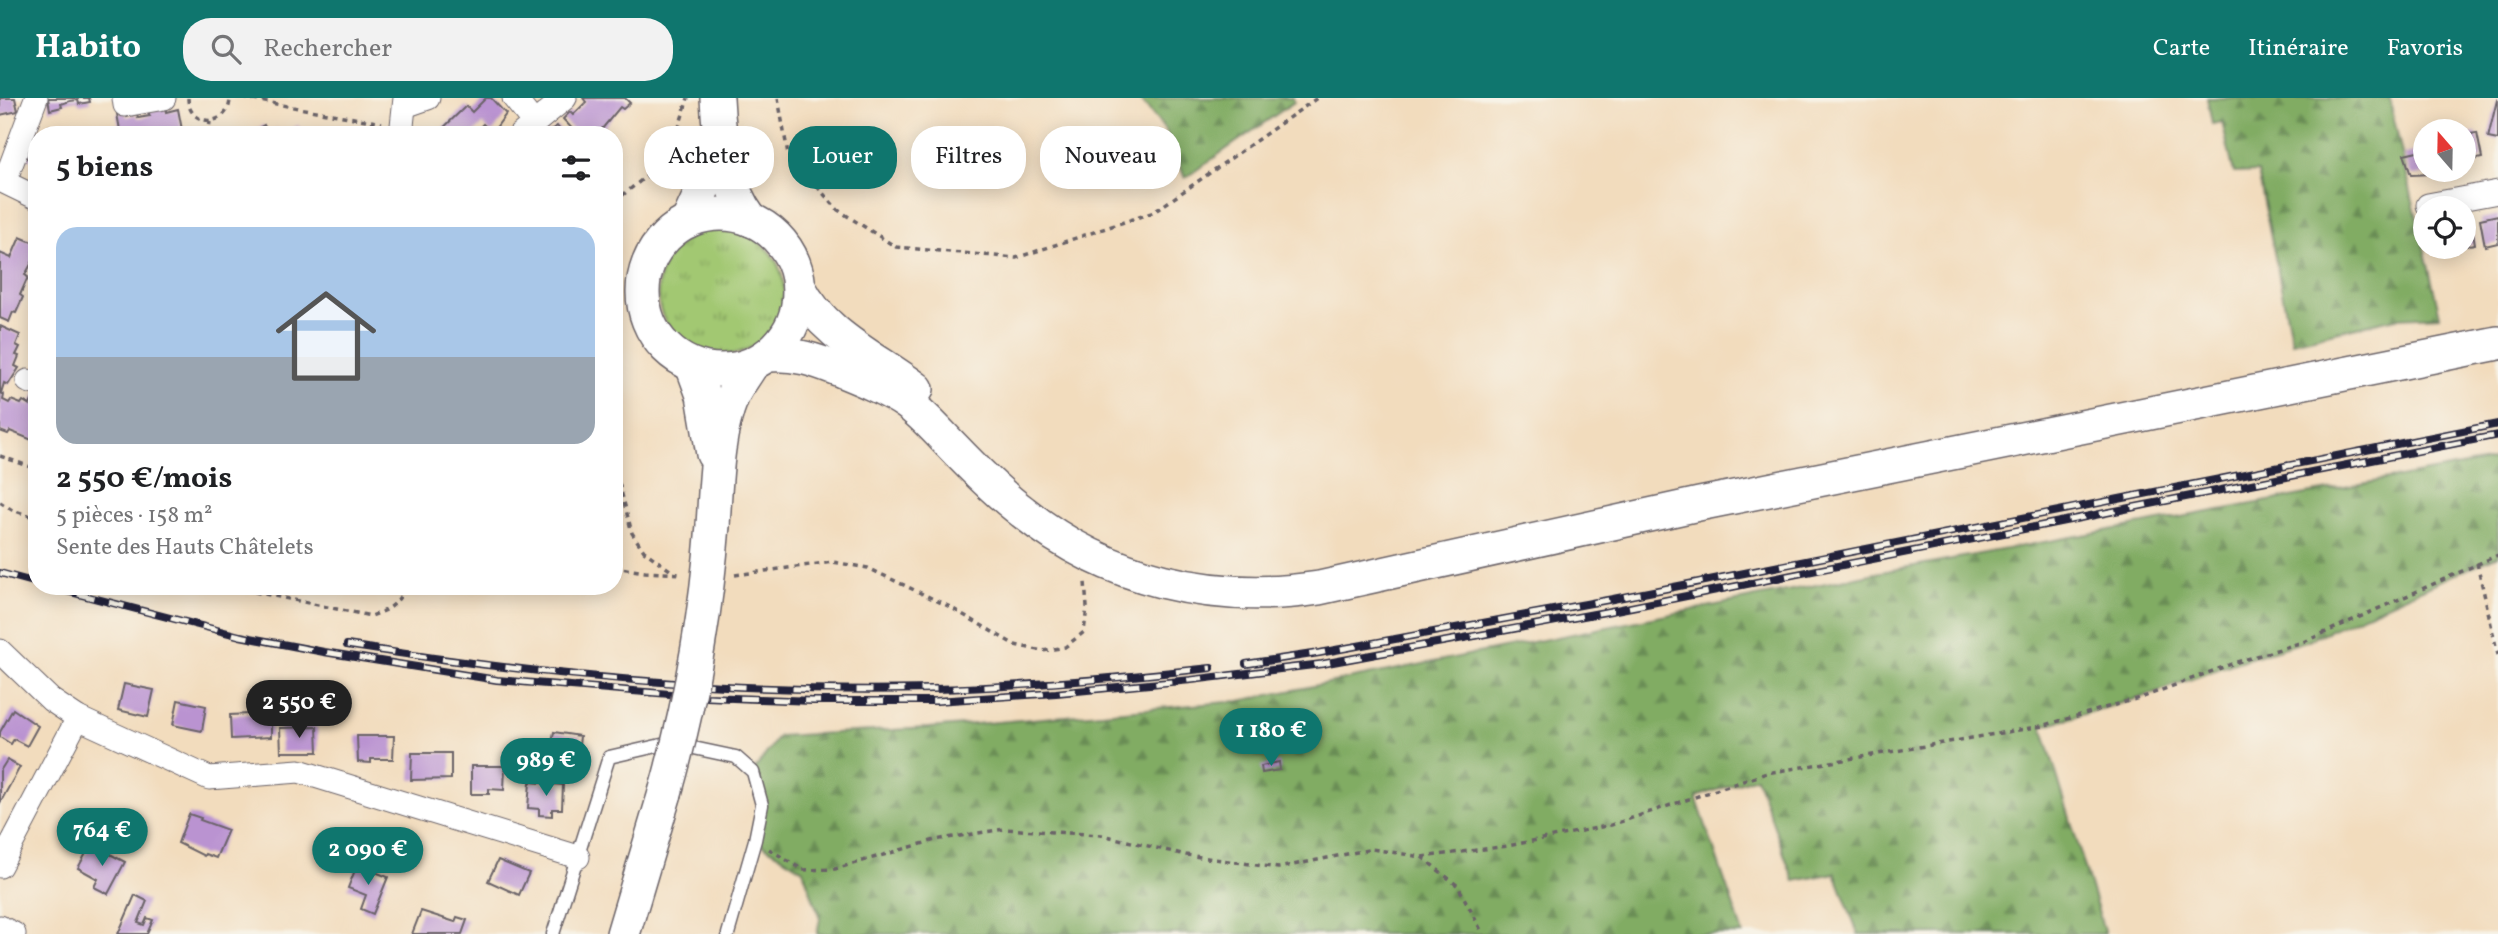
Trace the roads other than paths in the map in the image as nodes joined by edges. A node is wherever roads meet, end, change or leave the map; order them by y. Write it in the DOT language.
graph roads {
  1 [pos="36,98"];
  2 [pos="124,98"];
  3 [pos="164,98"];
  4 [pos="428,98"];
  5 [pos="514,98"];
  6 [pos="565,98"];
  7 [pos="707,100"];
  8 [pos="404,116"];
  9 [pos="526,126"];
  10 [pos="531,126"];
  11 [pos="2,181"];
  12 [pos="2498,192"];
  13 [pos="28,194"];
  14 [pos="2476,196"];
  15 [pos="751,220"];
  16 [pos="688,221"];
  17 [pos="799,287"];
  18 [pos="2498,343"];
  19 [pos="760,360"];
  20 [pos="692,365"];
  21 [pos="716,473"];
  22 [pos="1699,504"];
  23 [pos="0,651"];
  24 [pos="78,718"];
  25 [pos="578,857"];
  26 [pos="0,866"];
  27 [pos="0,926"];
  28 [pos="14,934"];
  29 [pos="553,934"];
  30 [pos="623,934"];
  31 [pos="728,934"];
  1 -- 11 [label="street"];
  2 -- 3 [label="street"];
  4 -- 8 [label="street"];
  5 -- 9 [label="street"];
  6 -- 10 [label="street"];
  7 -- 15 [label="main road"];
  7 -- 16 [label="main road"];
  11 -- 13 [label="street"];
  12 -- 14 [label="street"];
  15 -- 16 [label="main road"];
  15 -- 17 [label="main road"];
  16 -- 20 [label="main road"];
  17 -- 19 [label="main road"];
  17 -- 22 [label="main road"];
  18 -- 22 [label="main road"];
  19 -- 20 [label="main road"];
  19 -- 21 [label="main road"];
  19 -- 22 [label="main road"];
  20 -- 21 [label="main road"];
  21 -- 30 [label="main road, bridge"];
  23 -- 24 [label="street"];
  24 -- 25 [label="street"];
  24 -- 26 [label="street"];
  25 -- 29 [label="lane"];
  25 -- 31 [label="lane"];
  27 -- 28 [label="street"];
}
